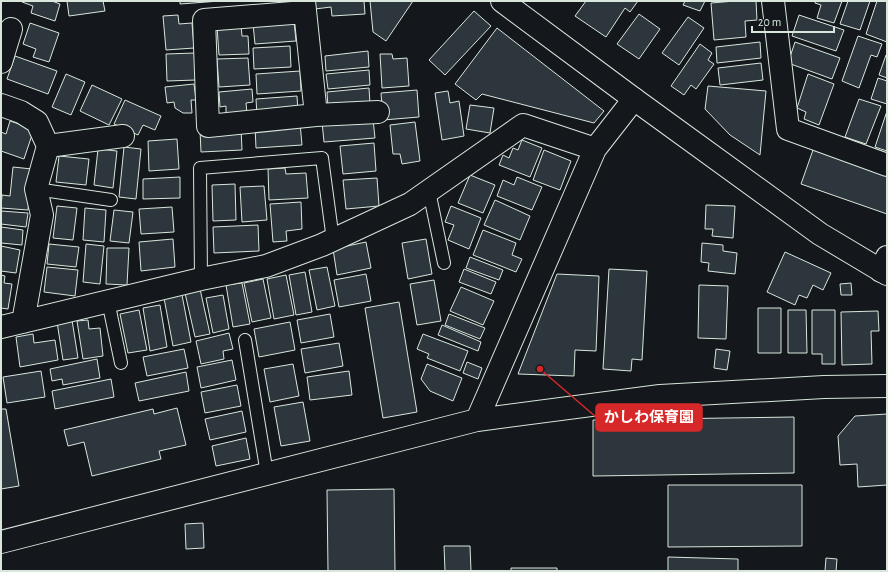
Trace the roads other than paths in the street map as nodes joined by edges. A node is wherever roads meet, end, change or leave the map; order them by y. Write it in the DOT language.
graph roads {
  1 [pos="502,1"];
  2 [pos="773,1"];
  3 [pos="304,7"];
  4 [pos="12,29"];
  5 [pos="1,62"];
  6 [pos="634,99"];
  7 [pos="1,104"];
  8 [pos="378,112"];
  9 [pos="316,115"];
  10 [pos="123,136"];
  11 [pos="48,146"];
  12 [pos="594,149"];
  13 [pos="887,165"];
  14 [pos="36,189"];
  15 [pos="429,191"];
  16 [pos="111,200"];
  17 [pos="333,240"];
  18 [pos="444,263"];
  19 [pos="885,267"];
  20 [pos="202,279"];
  21 [pos="108,301"];
  22 [pos="23,322"];
  23 [pos="1,327"];
  24 [pos="245,340"];
  25 [pos="120,363"];
  26 [pos="887,386"];
  27 [pos="477,420"];
  28 [pos="267,474"];
  29 [pos="1,542"];
  1 -- 6 [label="street"];
  2 -- 13 [label="street"];
  3 -- 9 [label="street"];
  3 -- 9 [label="street"];
  4 -- 5 [label="street"];
  6 -- 12 [label="street"];
  6 -- 19 [label="street"];
  7 -- 11 [label="street"];
  8 -- 9 [label="street"];
  10 -- 11 [label="street"];
  11 -- 14 [label="street"];
  12 -- 15 [label="street"];
  12 -- 27 [label="street"];
  14 -- 16 [label="lane"];
  14 -- 22 [label="street"];
  15 -- 17 [label="street"];
  15 -- 18 [label="lane"];
  17 -- 20 [label="street"];
  17 -- 20 [label="lane"];
  20 -- 21 [label="street"];
  21 -- 22 [label="street"];
  21 -- 25 [label="lane"];
  22 -- 23 [label="street"];
  24 -- 28 [label="lane"];
  26 -- 27 [label="street"];
  27 -- 28 [label="street"];
  28 -- 29 [label="street"];
}
